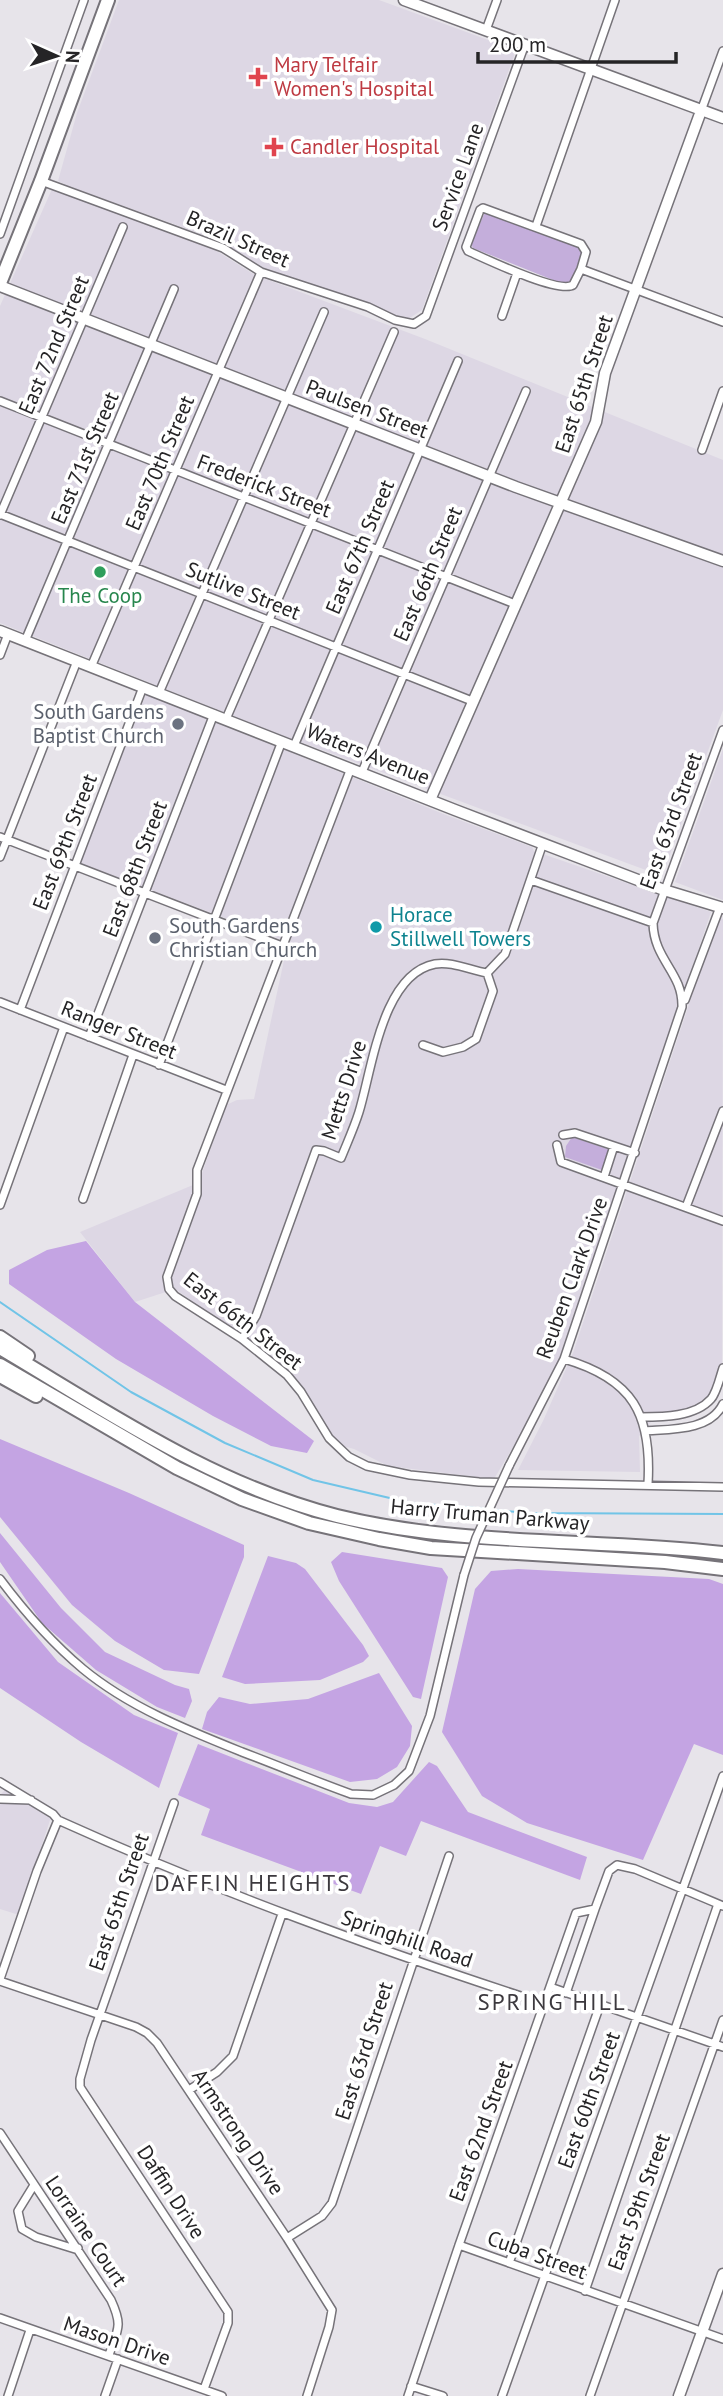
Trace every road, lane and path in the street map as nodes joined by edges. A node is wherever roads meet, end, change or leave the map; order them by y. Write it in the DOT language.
graph roads {
  1 [pos="84,0"];
  2 [pos="108,0"];
  3 [pos="404,0"];
  4 [pos="497,0"];
  5 [pos="615,0"];
  6 [pos="486,30"];
  7 [pos="525,44"];
  8 [pos="723,51"];
  9 [pos="590,68"];
  10 [pos="701,111"];
  11 [pos="723,118"];
  12 [pos="41,181"];
  13 [pos="536,226"];
  14 [pos="123,227"];
  15 [pos="0,234"];
  16 [pos="581,269"];
  17 [pos="261,272"];
  18 [pos="517,272"];
  19 [pos="0,284"];
  20 [pos="636,288"];
  21 [pos="174,289"];
  22 [pos="324,312"];
  23 [pos="502,316"];
  24 [pos="85,318"];
  25 [pos="421,319"];
  26 [pos="723,322"];
  27 [pos="394,332"];
  28 [pos="152,345"];
  29 [pos="458,361"];
  30 [pos="219,371"];
  31 [pos="526,391"];
  32 [pos="723,391"];
  33 [pos="286,398"];
  34 [pos="0,401"];
  35 [pos="42,418"];
  36 [pos="354,424"];
  37 [pos="110,444"];
  38 [pos="420,450"];
  39 [pos="702,450"];
  40 [pos="176,470"];
  41 [pos="489,476"];
  42 [pos="243,497"];
  43 [pos="561,503"];
  44 [pos="0,514"];
  45 [pos="310,523"];
  46 [pos="68,541"];
  47 [pos="378,550"];
  48 [pos="723,561"];
  49 [pos="134,567"];
  50 [pos="446,577"];
  51 [pos="202,593"];
  52 [pos="515,604"];
  53 [pos="270,620"];
  54 [pos="4,633"];
  55 [pos="25,641"];
  56 [pos="337,647"];
  57 [pos="0,655"];
  58 [pos="77,661"];
  59 [pos="91,667"];
  60 [pos="404,673"];
  61 [pos="143,687"];
  62 [pos="159,693"];
  63 [pos="472,701"];
  64 [pos="214,714"];
  65 [pos="226,719"];
  66 [pos="723,730"];
  67 [pos="282,741"];
  68 [pos="294,746"];
  69 [pos="351,768"];
  70 [pos="362,772"];
  71 [pos="430,800"];
  72 [pos="3,838"];
  73 [pos="543,843"];
  74 [pos="0,857"];
  75 [pos="75,866"];
  76 [pos="531,880"];
  77 [pos="664,890"];
  78 [pos="145,893"];
  79 [pos="721,908"];
  80 [pos="214,920"];
  81 [pos="653,923"];
  82 [pos="282,946"];
  83 [pos="487,973"];
  84 [pos="0,1002"];
  85 [pos="682,1007"];
  86 [pos="20,1010"];
  87 [pos="64,1027"];
  88 [pos="89,1037"];
  89 [pos="423,1045"];
  90 [pos="133,1055"];
  91 [pos="159,1065"];
  92 [pos="226,1090"];
  93 [pos="723,1111"];
  94 [pos="564,1135"];
  95 [pos="557,1145"];
  96 [pos="614,1146"];
  97 [pos="635,1153"];
  98 [pos="604,1177"];
  99 [pos="624,1184"];
  100 [pos="83,1199"];
  101 [pos="0,1205"];
  102 [pos="686,1207"];
  103 [pos="723,1221"];
  104 [pos="0,1337"];
  105 [pos="242,1339"];
  106 [pos="0,1348"];
  107 [pos="564,1359"];
  108 [pos="0,1365"];
  109 [pos="723,1368"];
  110 [pos="0,1376"];
  111 [pos="715,1391"];
  112 [pos="723,1395"];
  113 [pos="723,1404"];
  114 [pos="106,1410"];
  115 [pos="641,1417"];
  116 [pos="645,1431"];
  117 [pos="648,1484"];
  118 [pos="723,1487"];
  119 [pos="242,1499"];
  120 [pos="723,1553"];
  121 [pos="723,1569"];
  122 [pos="0,1579"];
  123 [pos="723,1776"];
  124 [pos="0,1782"];
  125 [pos="0,1799"];
  126 [pos="31,1800"];
  127 [pos="174,1803"];
  128 [pos="58,1820"];
  129 [pos="449,1856"];
  130 [pos="152,1863"];
  131 [pos="683,1890"];
  132 [pos="720,1905"];
  133 [pos="595,1909"];
  134 [pos="282,1914"];
  135 [pos="412,1961"];
  136 [pos="0,1980"];
  137 [pos="550,1987"];
  138 [pos="566,1993"];
  139 [pos="545,2004"];
  140 [pos="600,2005"];
  141 [pos="100,2014"];
  142 [pos="637,2018"];
  143 [pos="723,2020"];
  144 [pos="675,2031"];
  145 [pos="714,2043"];
  146 [pos="723,2047"];
  147 [pos="189,2090"];
  148 [pos="0,2133"];
  149 [pos="34,2185"];
  150 [pos="287,2238"];
  151 [pos="459,2245"];
  152 [pos="78,2248"];
  153 [pos="509,2263"];
  154 [pos="723,2274"];
  155 [pos="545,2276"];
  156 [pos="585,2291"];
  157 [pos="622,2304"];
  158 [pos="0,2318"];
  159 [pos="30,2330"];
  160 [pos="702,2331"];
  161 [pos="723,2339"];
  162 [pos="108,2355"];
  163 [pos="118,2359"];
  164 [pos="411,2386"];
  165 [pos="204,2389"];
  166 [pos="8,2396"];
  167 [pos="105,2396"];
  168 [pos="222,2396"];
  169 [pos="307,2396"];
  170 [pos="408,2396"];
  171 [pos="443,2396"];
  172 [pos="502,2396"];
  173 [pos="590,2396"];
  174 [pos="679,2396"];
  1 -- 15 [label="street"];
  2 -- 12 [label="highway"];
  3 -- 6 [label="street"];
  4 -- 6 [label="street"];
  5 -- 9 [label="street"];
  6 -- 7 [label="street"];
  7 -- 9 [label="street"];
  7 -- 25 [label="street, Service Lane"];
  8 -- 10 [label="street, East 65th Street"];
  9 -- 10 [label="street"];
  9 -- 13 [label="street"];
  10 -- 11 [label="street"];
  10 -- 20 [label="street, East 65th Street"];
  12 -- 17 [label="street, Brazil Street"];
  12 -- 19 [label="highway"];
  13 -- 16 [label="street"];
  13 -- 18 [label="street"];
  14 -- 24 [label="street, East 72nd Street"];
  16 -- 18 [label="street"];
  16 -- 20 [label="street"];
  17 -- 25 [label="street, Brazil Street"];
  17 -- 30 [label="street, East 70th Street"];
  18 -- 23 [label="street"];
  19 -- 24 [label="street, Paulsen Street"];
  20 -- 26 [label="street"];
  20 -- 43 [label="street, East 65th Street"];
  21 -- 28 [label="street, East 71st Street"];
  22 -- 33 [label="street"];
  24 -- 28 [label="street, Paulsen Street"];
  24 -- 35 [label="street, East 72nd Street"];
  27 -- 36 [label="street"];
  28 -- 30 [label="street, Paulsen Street"];
  28 -- 37 [label="street, East 71st Street"];
  29 -- 38 [label="street, East 67th Street"];
  30 -- 33 [label="street, Paulsen Street"];
  30 -- 40 [label="street, East 70th Street"];
  31 -- 41 [label="street, East 66th Street"];
  32 -- 39 [label="street"];
  33 -- 36 [label="street, Paulsen Street"];
  33 -- 42 [label="street"];
  34 -- 35 [label="street, Frederick Street"];
  35 -- 37 [label="street, Frederick Street"];
  35 -- 44 [label="street, East 72nd Street"];
  36 -- 38 [label="street, Paulsen Street"];
  36 -- 45 [label="street"];
  37 -- 40 [label="street, Frederick Street"];
  37 -- 46 [label="street, East 71st Street"];
  38 -- 41 [label="street, Paulsen Street"];
  38 -- 47 [label="street, East 67th Street"];
  40 -- 42 [label="street, Frederick Street"];
  40 -- 49 [label="street, East 70th Street"];
  41 -- 43 [label="street, Paulsen Street"];
  41 -- 50 [label="street, East 66th Street"];
  42 -- 45 [label="street, Frederick Street"];
  42 -- 51 [label="street"];
  43 -- 48 [label="street, Paulsen Street"];
  43 -- 52 [label="street, East 65th Street"];
  44 -- 46 [label="street, Sutlive Street"];
  45 -- 47 [label="street, Frederick Street"];
  45 -- 53 [label="street"];
  46 -- 49 [label="street, Sutlive Street"];
  46 -- 55 [label="street, East 71st Street"];
  47 -- 50 [label="street, Frederick Street"];
  47 -- 56 [label="street, East 67th Street"];
  49 -- 51 [label="street, Sutlive Street"];
  49 -- 59 [label="street, East 70th Street"];
  50 -- 52 [label="street, Frederick Street"];
  50 -- 60 [label="street, East 66th Street"];
  51 -- 53 [label="street, Sutlive Street"];
  51 -- 62 [label="street"];
  52 -- 63 [label="street, East 65th Street"];
  53 -- 56 [label="street, Sutlive Street"];
  53 -- 65 [label="street"];
  54 -- 55 [label="street, Waters Avenue"];
  54 -- 57 [label="street"];
  55 -- 58 [label="street, Waters Avenue"];
  56 -- 60 [label="street, Sutlive Street"];
  56 -- 68 [label="street, East 67th Street"];
  58 -- 59 [label="street, Waters Avenue"];
  58 -- 72 [label="street"];
  59 -- 61 [label="street, Waters Avenue"];
  60 -- 63 [label="street, Sutlive Street"];
  60 -- 70 [label="street, East 66th Street"];
  61 -- 62 [label="street, Waters Avenue"];
  61 -- 75 [label="street, East 69th Street"];
  62 -- 64 [label="street, Waters Avenue"];
  63 -- 71 [label="street, East 65th Street"];
  64 -- 65 [label="street, Waters Avenue"];
  64 -- 78 [label="street, East 68th Street"];
  65 -- 67 [label="street, Waters Avenue"];
  66 -- 77 [label="street, East 63rd Street"];
  67 -- 68 [label="street, Waters Avenue"];
  67 -- 80 [label="street"];
  68 -- 69 [label="street, Waters Avenue"];
  69 -- 70 [label="street, Waters Avenue"];
  69 -- 82 [label="street, East 66th Street"];
  70 -- 71 [label="street, Waters Avenue"];
  71 -- 73 [label="street, Waters Avenue"];
  72 -- 74 [label="street"];
  72 -- 75 [label="street"];
  73 -- 76 [label="street"];
  73 -- 77 [label="street, Waters Avenue"];
  75 -- 78 [label="street"];
  75 -- 86 [label="street, East 69th Street"];
  76 -- 81 [label="street"];
  76 -- 83 [label="street"];
  77 -- 79 [label="street, Waters Avenue"];
  77 -- 81 [label="street, East 63rd Street"];
  78 -- 80 [label="street"];
  78 -- 88 [label="street, East 68th Street"];
  79 -- 85 [label="street, Reuben Clark Drive"];
  80 -- 82 [label="street"];
  80 -- 91 [label="street"];
  81 -- 85 [label="street"];
  82 -- 92 [label="street, East 66th Street"];
  83 -- 89 [label="street"];
  83 -- 105 [label="street, Metts Drive"];
  84 -- 86 [label="street, Ranger Street"];
  85 -- 97 [label="street, Reuben Clark Drive"];
  86 -- 87 [label="street, Ranger Street"];
  87 -- 88 [label="street, Ranger Street"];
  87 -- 101 [label="street"];
  88 -- 90 [label="street, Ranger Street"];
  90 -- 91 [label="street, Ranger Street"];
  90 -- 100 [label="street"];
  91 -- 92 [label="street, Ranger Street"];
  92 -- 105 [label="street, East 66th Street"];
  93 -- 102 [label="street"];
  94 -- 96 [label="street"];
  95 -- 98 [label="street, Reuben Clark Drive"];
  96 -- 97 [label="street"];
  96 -- 98 [label="street"];
  97 -- 99 [label="street, Reuben Clark Drive"];
  98 -- 99 [label="street, Reuben Clark Drive"];
  99 -- 102 [label="street"];
  99 -- 107 [label="street, Reuben Clark Drive"];
  102 -- 103 [label="street"];
  104 -- 114 [label="highway"];
  105 -- 117 [label="street, East 66th Street"];
  106 -- 114 [label="highway, Harry Truman Parkway"];
  107 -- 115 [label="street"];
  107 -- 122 [label="street, Reuben Clark Drive, bridge"];
  108 -- 119 [label="highway, Harry Truman Parkway"];
  109 -- 111 [label="street"];
  110 -- 119 [label="highway"];
  111 -- 112 [label="street"];
  111 -- 115 [label="street"];
  113 -- 116 [label="street"];
  114 -- 120 [label="highway, Harry Truman Parkway"];
  115 -- 116 [label="street"];
  116 -- 117 [label="street"];
  117 -- 118 [label="street, East 66th Street"];
  119 -- 121 [label="highway, Harry Truman Parkway"];
  123 -- 131 [label="street, East 60th Street"];
  124 -- 126 [label="street, Springhill Road"];
  125 -- 126 [label="street"];
  126 -- 128 [label="street, Springhill Road"];
  127 -- 130 [label="street, East 65th Street"];
  128 -- 130 [label="street, Springhill Road"];
  128 -- 136 [label="street"];
  129 -- 135 [label="street, East 63rd Street"];
  130 -- 134 [label="street, Springhill Road"];
  130 -- 141 [label="street, East 65th Street"];
  131 -- 132 [label="street"];
  131 -- 133 [label="street"];
  131 -- 142 [label="street, East 60th Street"];
  132 -- 144 [label="street"];
  133 -- 137 [label="street, East 62nd Street"];
  133 -- 138 [label="street"];
  134 -- 135 [label="street, Springhill Road"];
  134 -- 147 [label="street"];
  135 -- 139 [label="street, Springhill Road"];
  135 -- 150 [label="street, East 63rd Street"];
  136 -- 141 [label="street, Armstrong Drive"];
  137 -- 138 [label="street"];
  137 -- 139 [label="street, East 62nd Street"];
  138 -- 140 [label="street"];
  139 -- 151 [label="street, East 62nd Street"];
  140 -- 142 [label="street"];
  140 -- 153 [label="street"];
  141 -- 147 [label="street, Armstrong Drive"];
  141 -- 165 [label="street, Daffin Drive"];
  142 -- 144 [label="street"];
  142 -- 155 [label="street, East 60th Street"];
  143 -- 145 [label="street, East 59th Street"];
  144 -- 145 [label="street"];
  144 -- 156 [label="street"];
  145 -- 146 [label="street"];
  145 -- 157 [label="street, East 59th Street"];
  147 -- 150 [label="street, Armstrong Drive"];
  148 -- 149 [label="street, Lorraine Court"];
  149 -- 152 [label="street, Lorraine Court"];
  149 -- 152 [label="street"];
  150 -- 169 [label="street, Armstrong Drive"];
  151 -- 153 [label="street, Cuba Street"];
  151 -- 164 [label="street, East 62nd Street"];
  152 -- 162 [label="street, Lorraine Court"];
  153 -- 155 [label="street, Cuba Street"];
  154 -- 160 [label="street"];
  155 -- 156 [label="street, Cuba Street"];
  155 -- 172 [label="street, East 60th Street"];
  156 -- 157 [label="street, Cuba Street"];
  157 -- 160 [label="street, Cuba Street"];
  157 -- 173 [label="street, East 59th Street"];
  158 -- 159 [label="street, Mason Drive"];
  159 -- 162 [label="street, Mason Drive"];
  159 -- 166 [label="street"];
  160 -- 161 [label="street, Cuba Street"];
  160 -- 174 [label="street"];
  162 -- 163 [label="street, Mason Drive"];
  163 -- 165 [label="street, Mason Drive"];
  163 -- 167 [label="street"];
  164 -- 170 [label="street, East 62nd Street"];
  164 -- 171 [label="street"];
  165 -- 168 [label="street, Mason Drive"];
}
